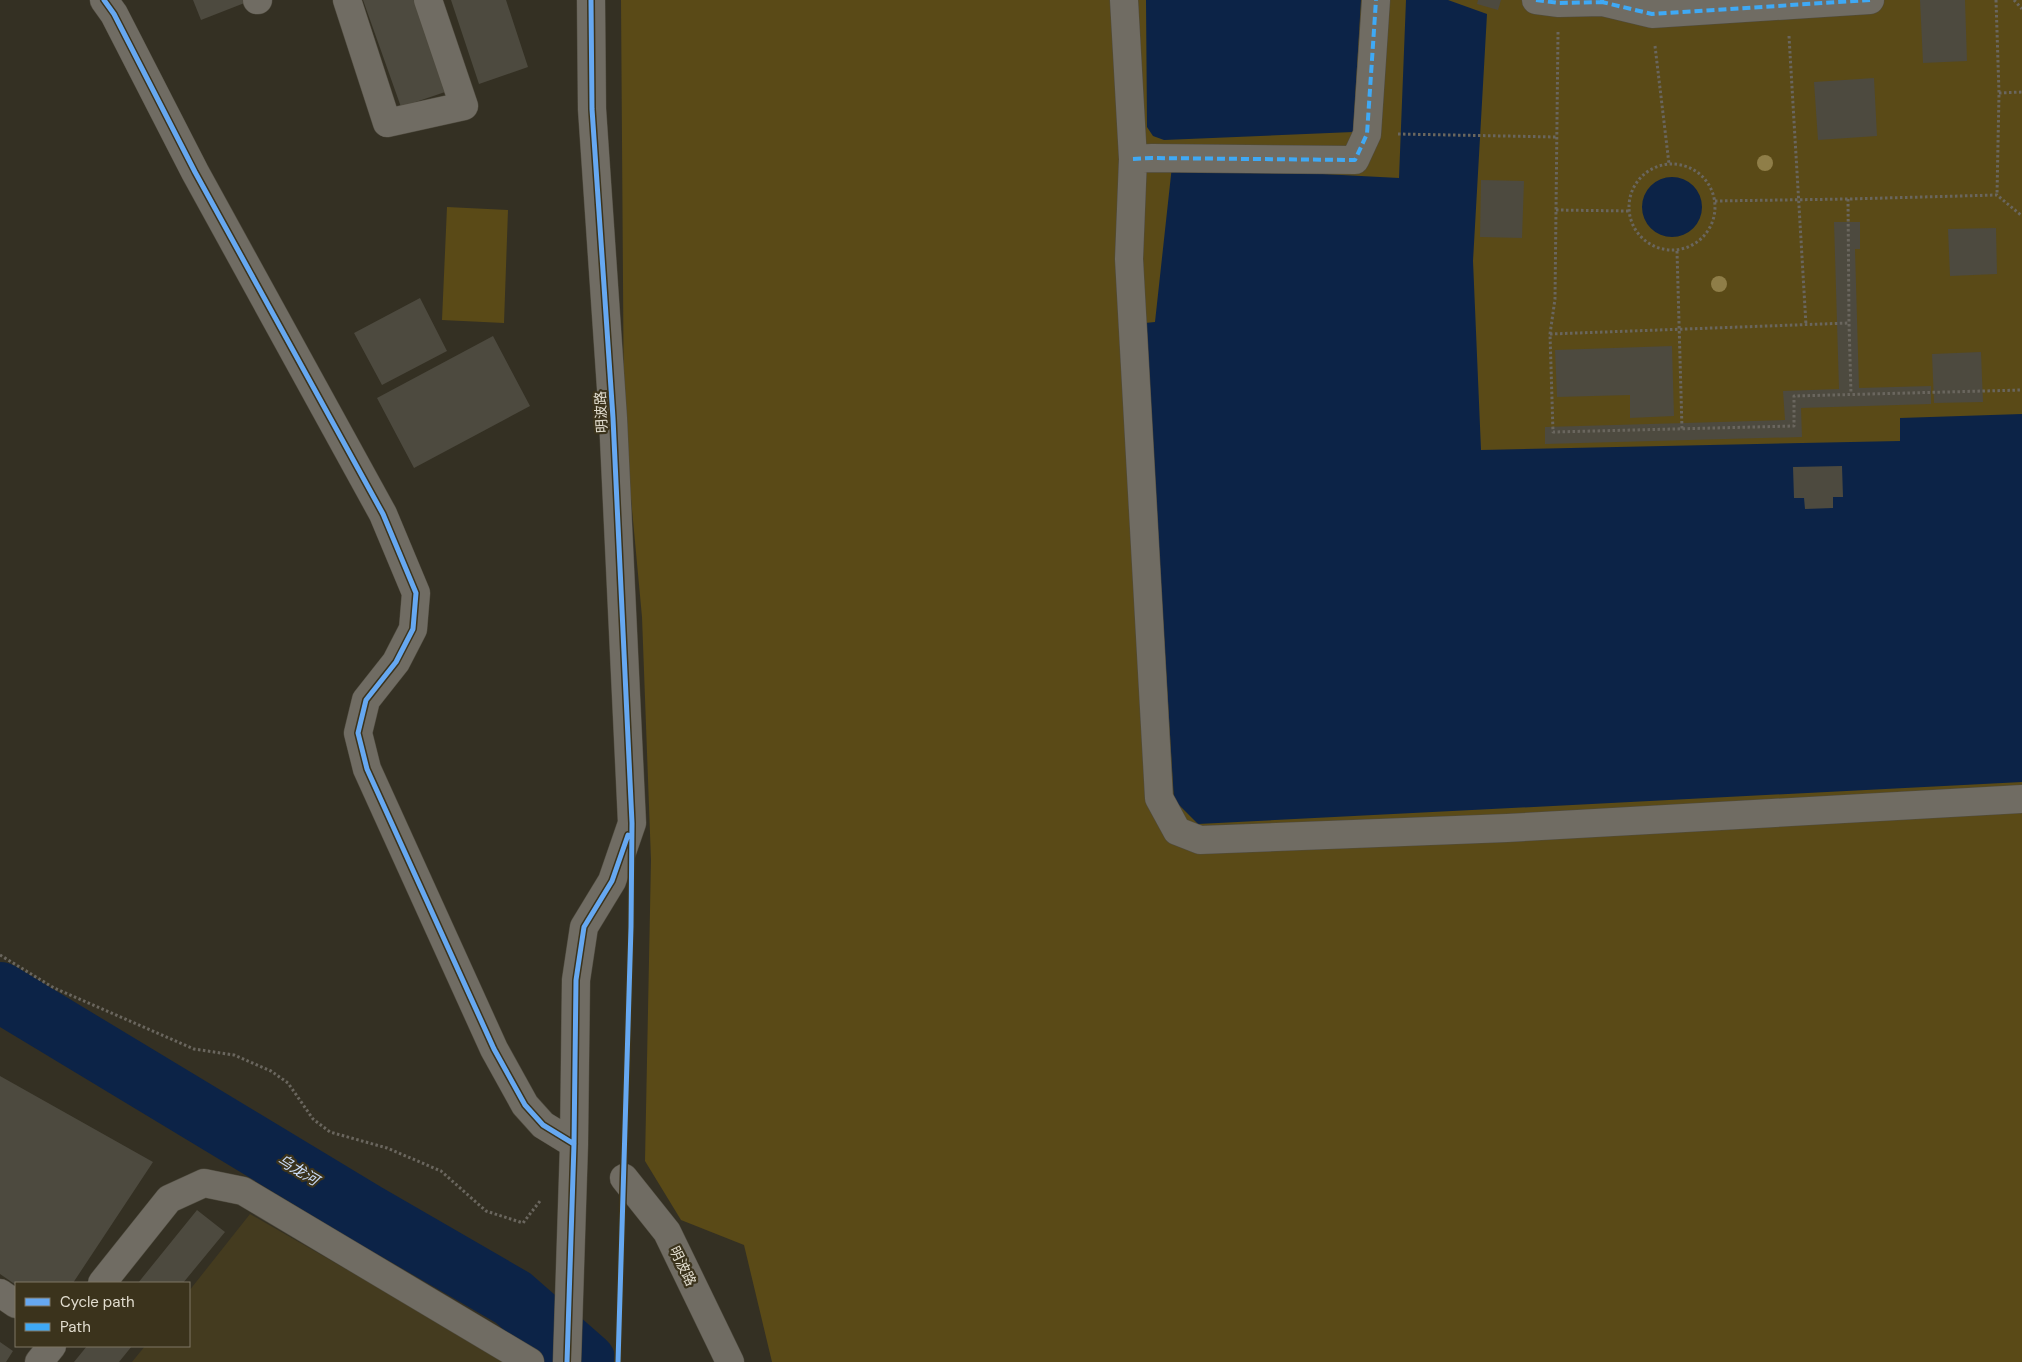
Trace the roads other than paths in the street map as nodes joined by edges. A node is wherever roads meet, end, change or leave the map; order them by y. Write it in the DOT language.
graph roads {
  1 [pos="104,0"];
  2 [pos="347,0"];
  3 [pos="428,0"];
  4 [pos="592,0"];
  5 [pos="1124,0"];
  6 [pos="1376,0"];
  7 [pos="1870,0"];
  8 [pos="1603,1"];
  9 [pos="1547,2"];
  10 [pos="1133,159"];
  11 [pos="2022,799"];
  12 [pos="574,1144"];
  13 [pos="624,1178"];
  14 [pos="103,1282"];
  15 [pos="0,1293"];
  16 [pos="15,1303"];
  17 [pos="51,1347"];
  18 [pos="39,1362"];
  19 [pos="530,1362"];
  20 [pos="567,1362"];
  21 [pos="730,1362"];
  1 -- 12 [label="street"];
  2 -- 3 [label="street"];
  4 -- 12 [label="street, 明波路"];
  5 -- 10 [label="street"];
  6 -- 10 [label="street"];
  7 -- 8 [label="street"];
  8 -- 9 [label="street"];
  10 -- 11 [label="street"];
  12 -- 20 [label="street"];
  13 -- 21 [label="street, 明波路"];
  14 -- 19 [label="street"];
  15 -- 16 [label="street"];
  17 -- 18 [label="street"];
}
